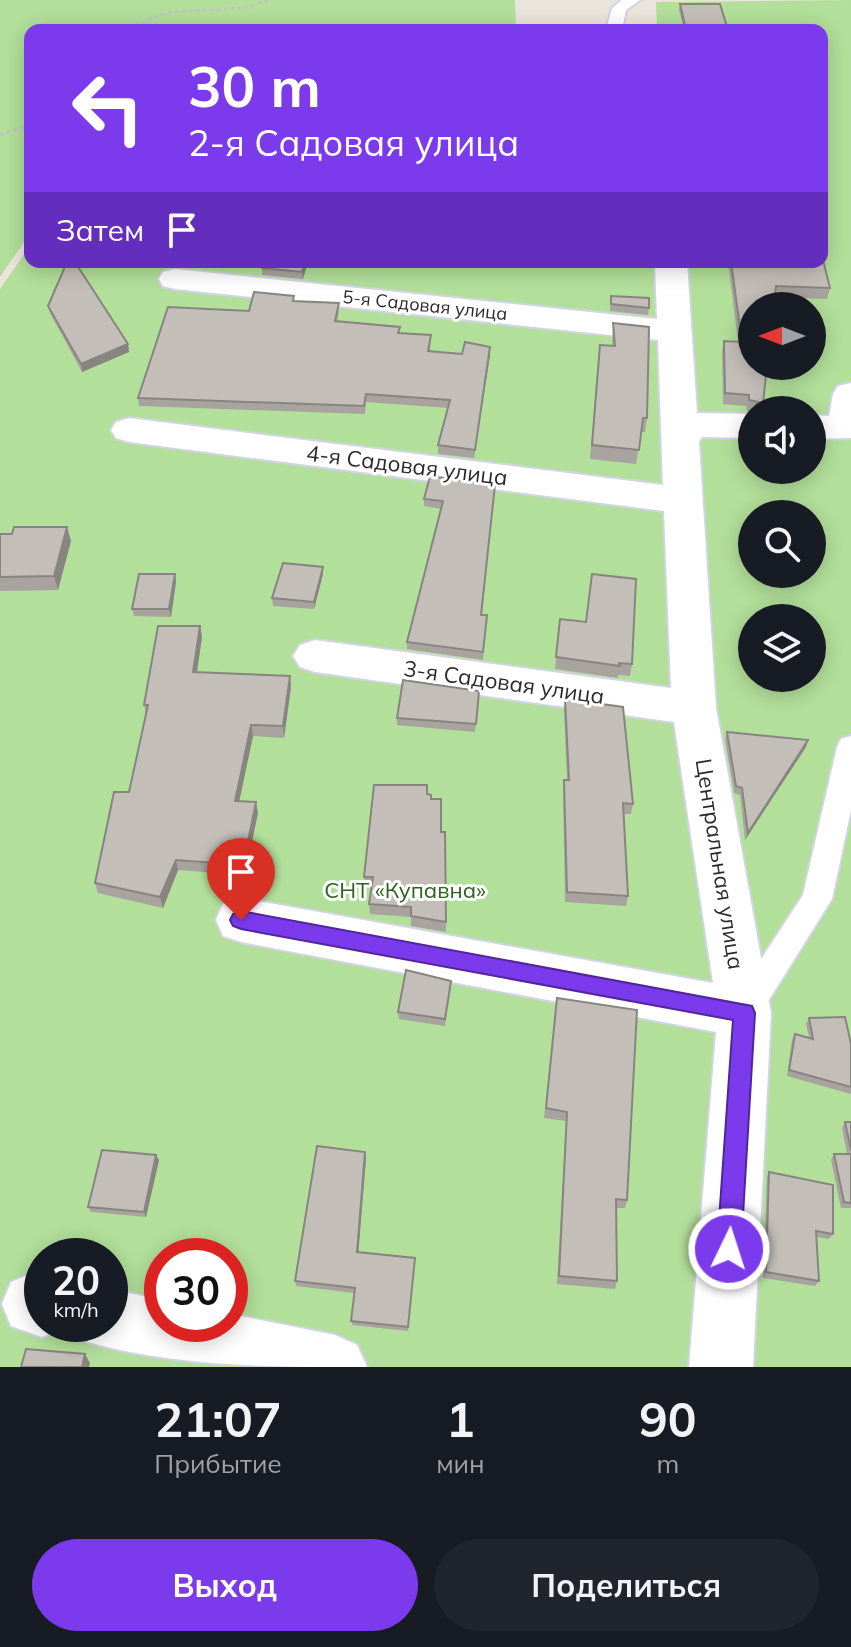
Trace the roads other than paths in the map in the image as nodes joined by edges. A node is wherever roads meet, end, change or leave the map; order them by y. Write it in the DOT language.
graph roads {
  1 [pos="633,0"];
  2 [pos="615,24"];
  3 [pos="671,268"];
  4 [pos="175,279"];
  5 [pos="675,331"];
  6 [pos="738,426"];
  7 [pos="129,430"];
  8 [pos="681,440"];
  9 [pos="684,501"];
  10 [pos="315,656"];
  11 [pos="694,708"];
  12 [pos="851,747"];
  13 [pos="241,920"];
  14 [pos="744,1013"];
  15 [pos="128,1324"];
  16 [pos="335,1367"];
  17 [pos="721,1367"];
  1 -- 2 [label="lane"];
  3 -- 5 [label="street, Центральная улица"];
  4 -- 5 [label="street, 5-я Садовая улица"];
  5 -- 8 [label="street, Центральная улица"];
  6 -- 8 [label="street"];
  7 -- 9 [label="street, 4-я Садовая улица"];
  8 -- 9 [label="street, Центральная улица"];
  9 -- 11 [label="street, Центральная улица"];
  10 -- 11 [label="street, 3-я Садовая улица"];
  11 -- 14 [label="street, Центральная улица"];
  12 -- 14 [label="lane"];
  13 -- 14 [label="street"];
  14 -- 17 [label="street, Центральная улица"];
  15 -- 16 [label="street"];
}
